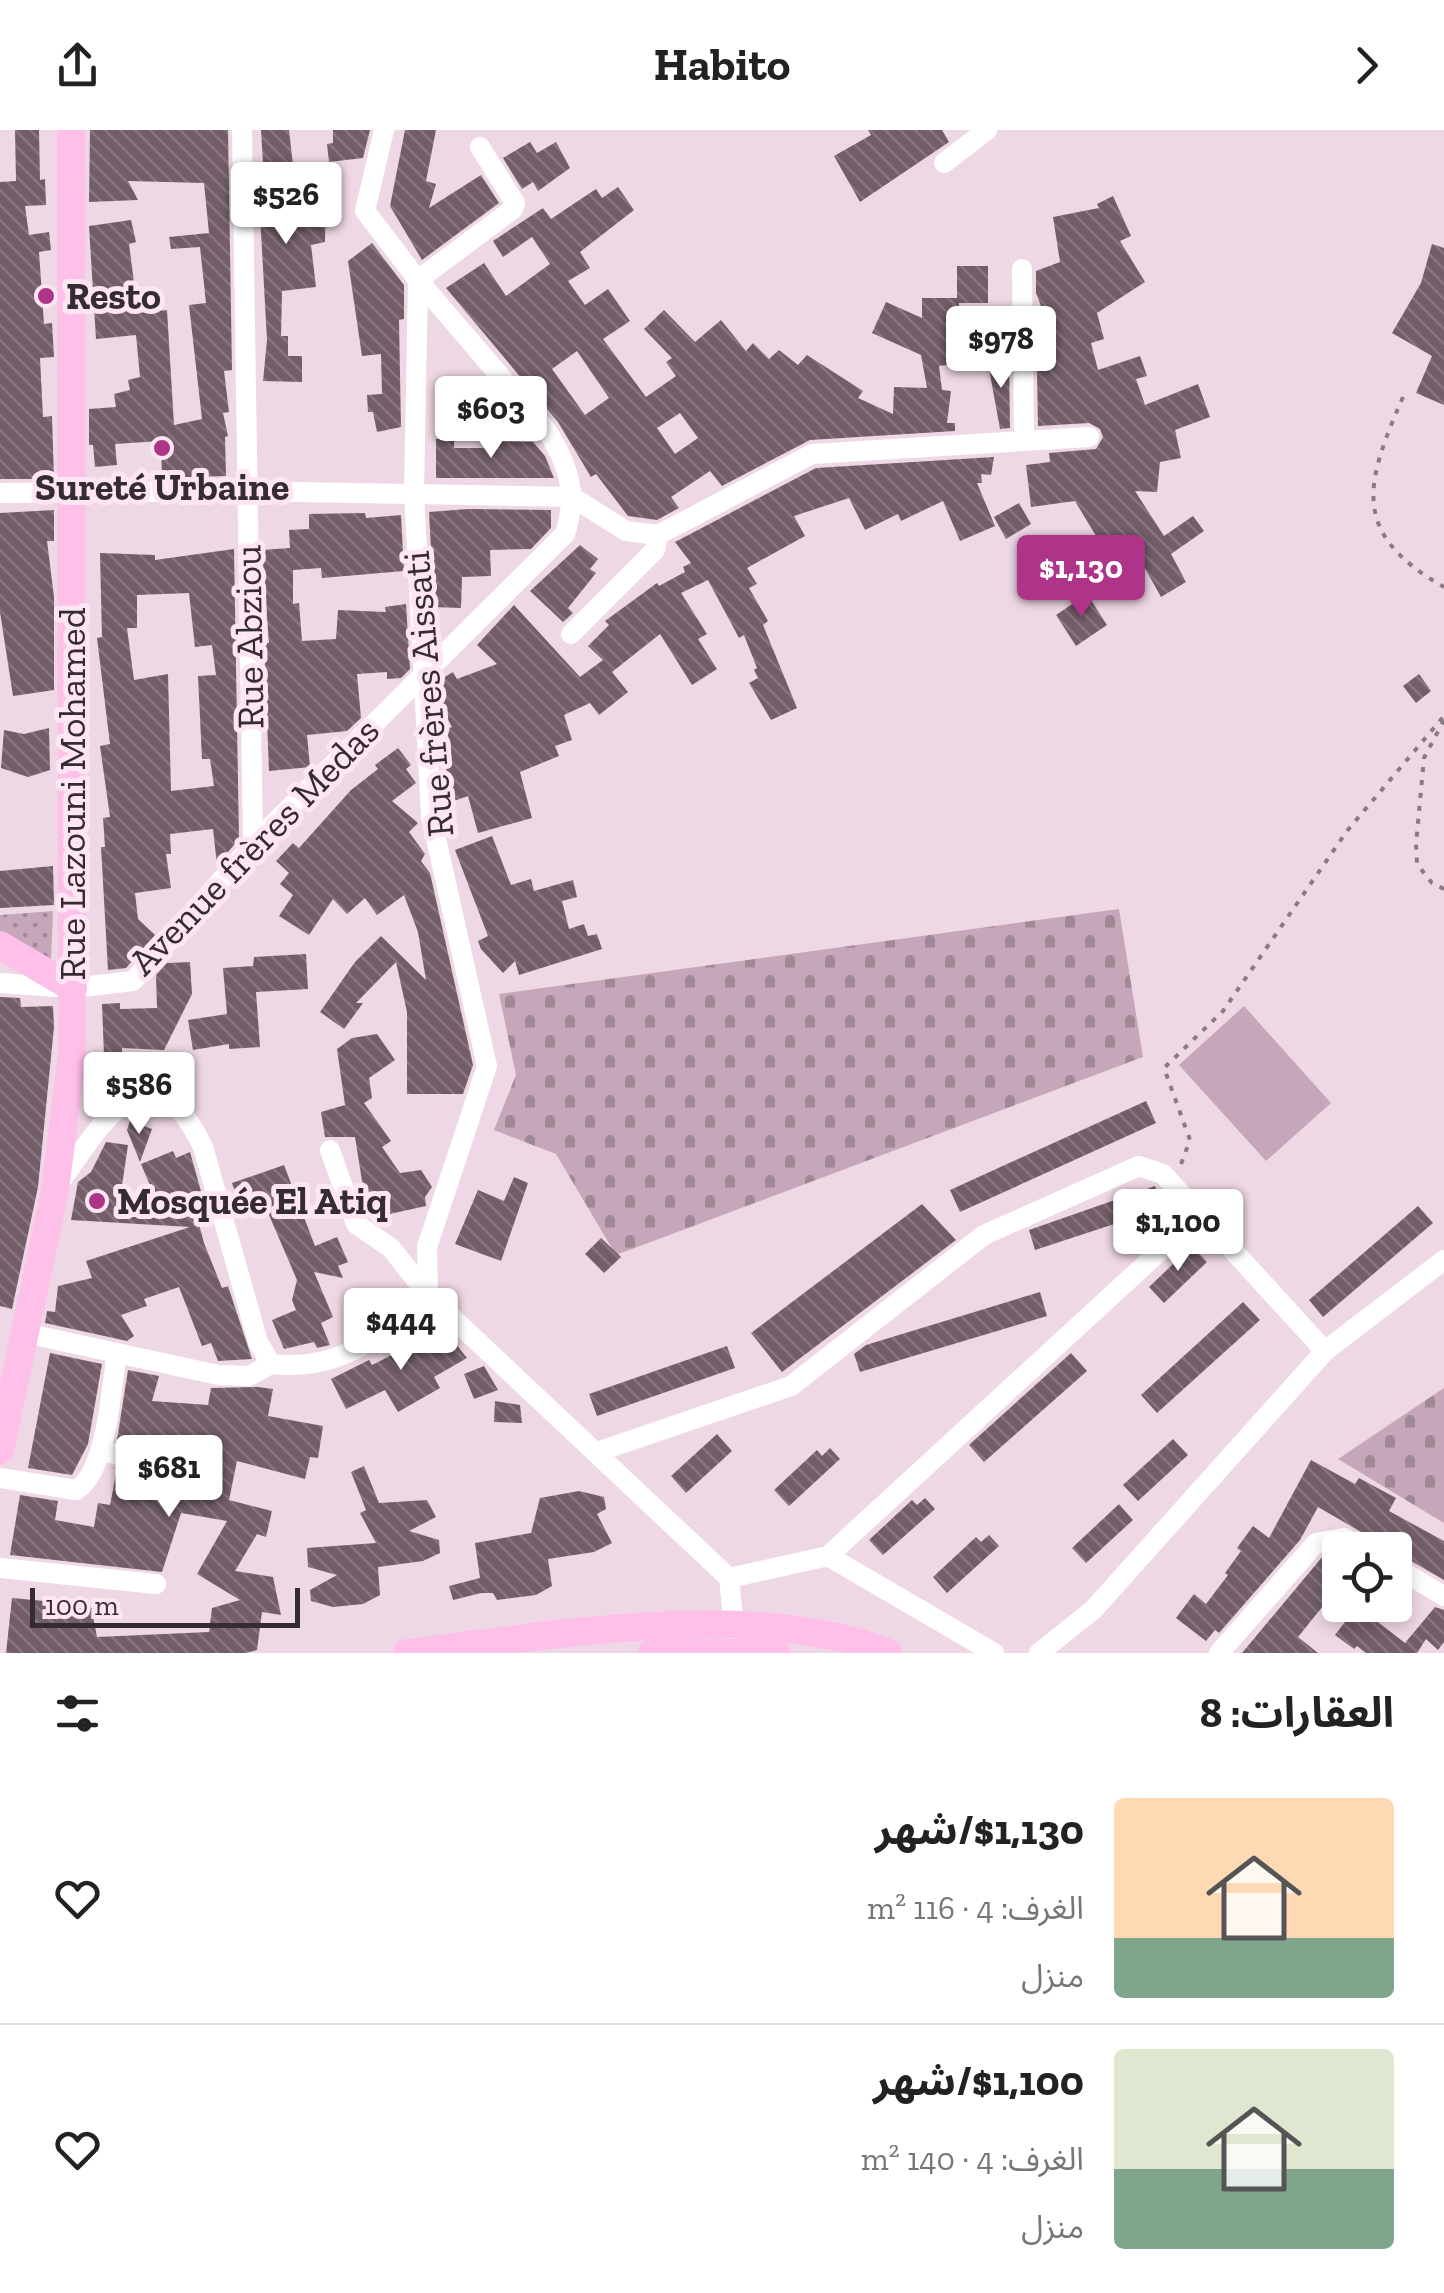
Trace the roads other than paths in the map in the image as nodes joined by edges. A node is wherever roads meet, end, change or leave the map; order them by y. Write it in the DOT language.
graph roads {
  1 [pos="71,130"];
  2 [pos="242,130"];
  3 [pos="384,130"];
  4 [pos="986,130"];
  5 [pos="480,147"];
  6 [pos="944,163"];
  7 [pos="1022,269"];
  8 [pos="418,280"];
  9 [pos="1089,437"];
  10 [pos="1024,440"];
  11 [pos="71,491"];
  12 [pos="247,491"];
  13 [pos="0,493"];
  14 [pos="414,493"];
  15 [pos="572,497"];
  16 [pos="658,535"];
  17 [pos="571,634"];
  18 [pos="421,674"];
  19 [pos="253,844"];
  20 [pos="0,946"];
  21 [pos="0,983"];
  22 [pos="72,988"];
  23 [pos="330,1150"];
  24 [pos="55,1190"];
  25 [pos="1198,1216"];
  26 [pos="1444,1260"];
  27 [pos="428,1295"];
  28 [pos="25,1333"];
  29 [pos="1325,1350"];
  30 [pos="116,1353"];
  31 [pos="271,1364"];
  32 [pos="0,1450"];
  33 [pos="100,1451"];
  34 [pos="598,1452"];
  35 [pos="174,1466"];
  36 [pos="0,1478"];
  37 [pos="1322,1543"];
  38 [pos="828,1556"];
  39 [pos="0,1568"];
  40 [pos="1412,1577"];
  41 [pos="728,1578"];
  42 [pos="156,1584"];
  43 [pos="1444,1596"];
  44 [pos="735,1639"];
  45 [pos="1223,1652"];
  46 [pos="407,1653"];
  47 [pos="652,1653"];
  48 [pos="778,1653"];
  49 [pos="888,1653"];
  50 [pos="994,1653"];
  51 [pos="1040,1653"];
  1 -- 11 [label="main road, Rue Lazouni Mohamed"];
  2 -- 12 [label="street, Rue Abziou"];
  3 -- 8 [label="street"];
  4 -- 6 [label="street"];
  5 -- 8 [label="street"];
  7 -- 10 [label="street"];
  8 -- 14 [label="street, Rue frères Aissati"];
  8 -- 15 [label="street"];
  9 -- 10 [label="street"];
  10 -- 16 [label="street"];
  11 -- 12 [label="street"];
  11 -- 13 [label="street"];
  11 -- 22 [label="main road, Rue Lazouni Mohamed"];
  12 -- 14 [label="street"];
  12 -- 19 [label="street, Rue Abziou"];
  14 -- 15 [label="street"];
  14 -- 18 [label="street, Rue frères Aissati"];
  15 -- 16 [label="street"];
  15 -- 18 [label="street, Avenue frères Medas"];
  16 -- 17 [label="street"];
  18 -- 19 [label="street, Avenue frères Medas"];
  18 -- 27 [label="street, Rue frères Aissati"];
  19 -- 22 [label="street, Avenue frères Medas"];
  20 -- 22 [label="main road"];
  21 -- 22 [label="street, Avenue frères Medas"];
  22 -- 24 [label="main road, Rue Lazouni Mohamed"];
  23 -- 27 [label="street"];
  24 -- 28 [label="main road, Rue Lazouni Mohamed"];
  24 -- 31 [label="street"];
  25 -- 29 [label="street"];
  25 -- 34 [label="street"];
  25 -- 38 [label="street"];
  26 -- 29 [label="street"];
  27 -- 31 [label="street"];
  27 -- 34 [label="street"];
  28 -- 30 [label="street"];
  28 -- 32 [label="main road, Rue Lazouni Mohamed"];
  29 -- 51 [label="street"];
  30 -- 31 [label="street"];
  30 -- 33 [label="street"];
  33 -- 35 [label="street"];
  33 -- 36 [label="street"];
  34 -- 41 [label="street"];
  37 -- 45 [label="street"];
  38 -- 41 [label="street"];
  38 -- 50 [label="street"];
  39 -- 42 [label="street"];
  40 -- 43 [label="street"];
  41 -- 44 [label="street"];
  44 -- 46 [label="main road"];
  44 -- 47 [label="main road"];
  44 -- 48 [label="main road"];
  44 -- 49 [label="main road"];
}
